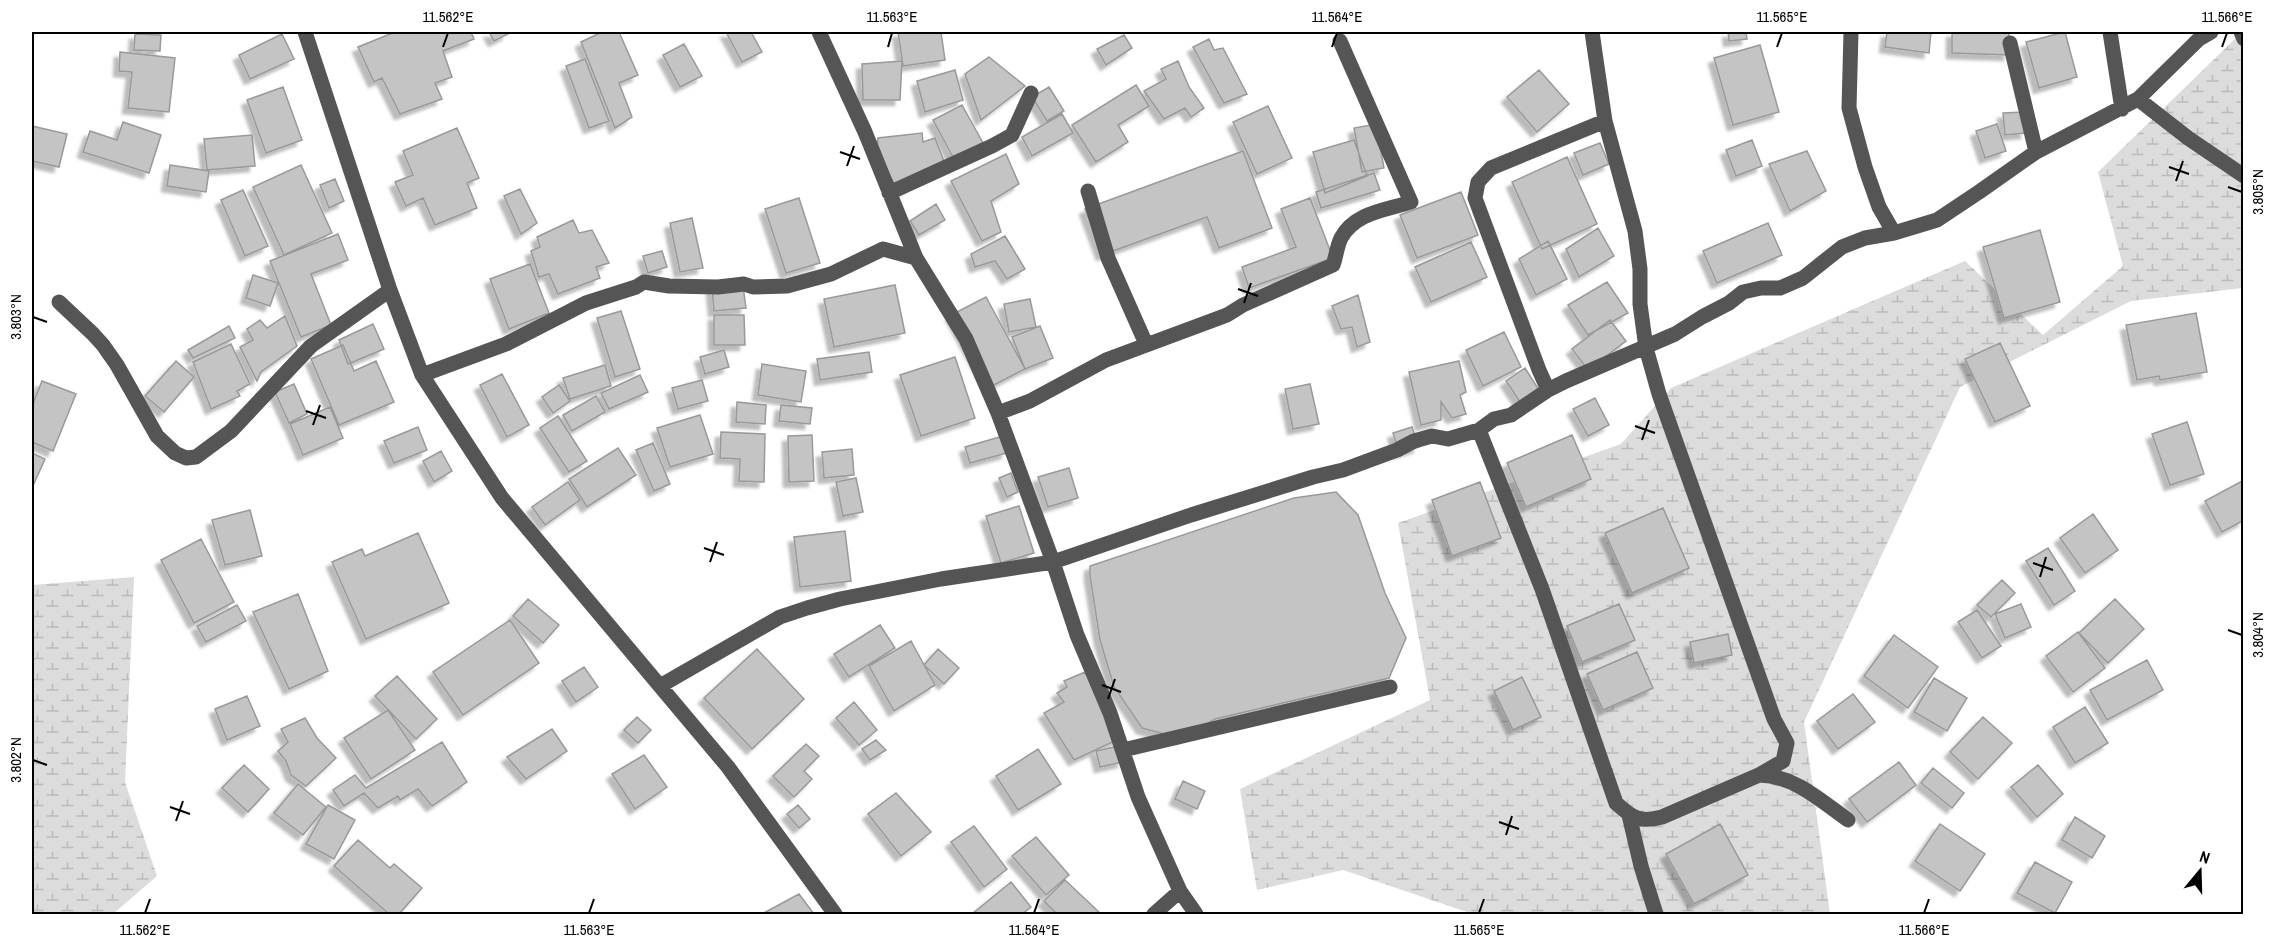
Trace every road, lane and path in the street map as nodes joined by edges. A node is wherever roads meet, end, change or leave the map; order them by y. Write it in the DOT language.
graph roads {
  1 [pos="305,32"];
  2 [pos="819,32"];
  3 [pos="1592,32"];
  4 [pos="1851,32"];
  5 [pos="2110,32"];
  6 [pos="2211,32"];
  7 [pos="2241,32"];
  8 [pos="2244,39"];
  9 [pos="1340,41"];
  10 [pos="2010,43"];
  11 [pos="1031,93"];
  12 [pos="2138,99"];
  13 [pos="2122,109"];
  14 [pos="1605,121"];
  15 [pos="2036,152"];
  16 [pos="2244,176"];
  17 [pos="1088,191"];
  18 [pos="889,193"];
  19 [pos="1894,233"];
  20 [pos="916,258"];
  21 [pos="390,290"];
  22 [pos="59,302"];
  23 [pos="1146,344"];
  24 [pos="1646,348"];
  25 [pos="422,375"];
  26 [pos="1548,390"];
  27 [pos="998,413"];
  28 [pos="1479,430"];
  29 [pos="1053,562"];
  30 [pos="660,686"];
  31 [pos="1390,687"];
  32 [pos="1123,750"];
  33 [pos="1759,775"];
  34 [pos="1629,816"];
  35 [pos="1848,820"];
  36 [pos="1180,891"];
  37 [pos="835,915"];
  38 [pos="1154,915"];
  39 [pos="1196,915"];
  40 [pos="1656,915"];
  1 -- 21 [label="street"];
  2 -- 18 [label="street"];
  3 -- 14 [label="street"];
  4 -- 19 [label="street"];
  5 -- 13 [label="street"];
  6 -- 12 [label="street"];
  7 -- 8 [label="street"];
  9 -- 23 [label="street"];
  10 -- 15 [label="street"];
  11 -- 18 [label="street"];
  12 -- 13 [label="street"];
  12 -- 16 [label="street"];
  13 -- 15 [label="street"];
  14 -- 24 [label="street"];
  14 -- 26 [label="street"];
  15 -- 19 [label="street"];
  17 -- 23 [label="street"];
  18 -- 20 [label="street"];
  19 -- 24 [label="street"];
  20 -- 25 [label="street"];
  20 -- 27 [label="street"];
  21 -- 22 [label="street"];
  21 -- 25 [label="street"];
  23 -- 27 [label="street"];
  24 -- 26 [label="street"];
  24 -- 33 [label="street"];
  25 -- 30 [label="street"];
  26 -- 28 [label="street"];
  27 -- 29 [label="street"];
  28 -- 29 [label="street"];
  28 -- 34 [label="street"];
  29 -- 30 [label="street"];
  29 -- 32 [label="street"];
  30 -- 37 [label="street"];
  31 -- 32 [label="street"];
  32 -- 36 [label="street"];
  33 -- 34 [label="street"];
  33 -- 35 [label="street"];
  34 -- 40 [label="street"];
  36 -- 38 [label="street"];
  36 -- 39 [label="street"];
}
